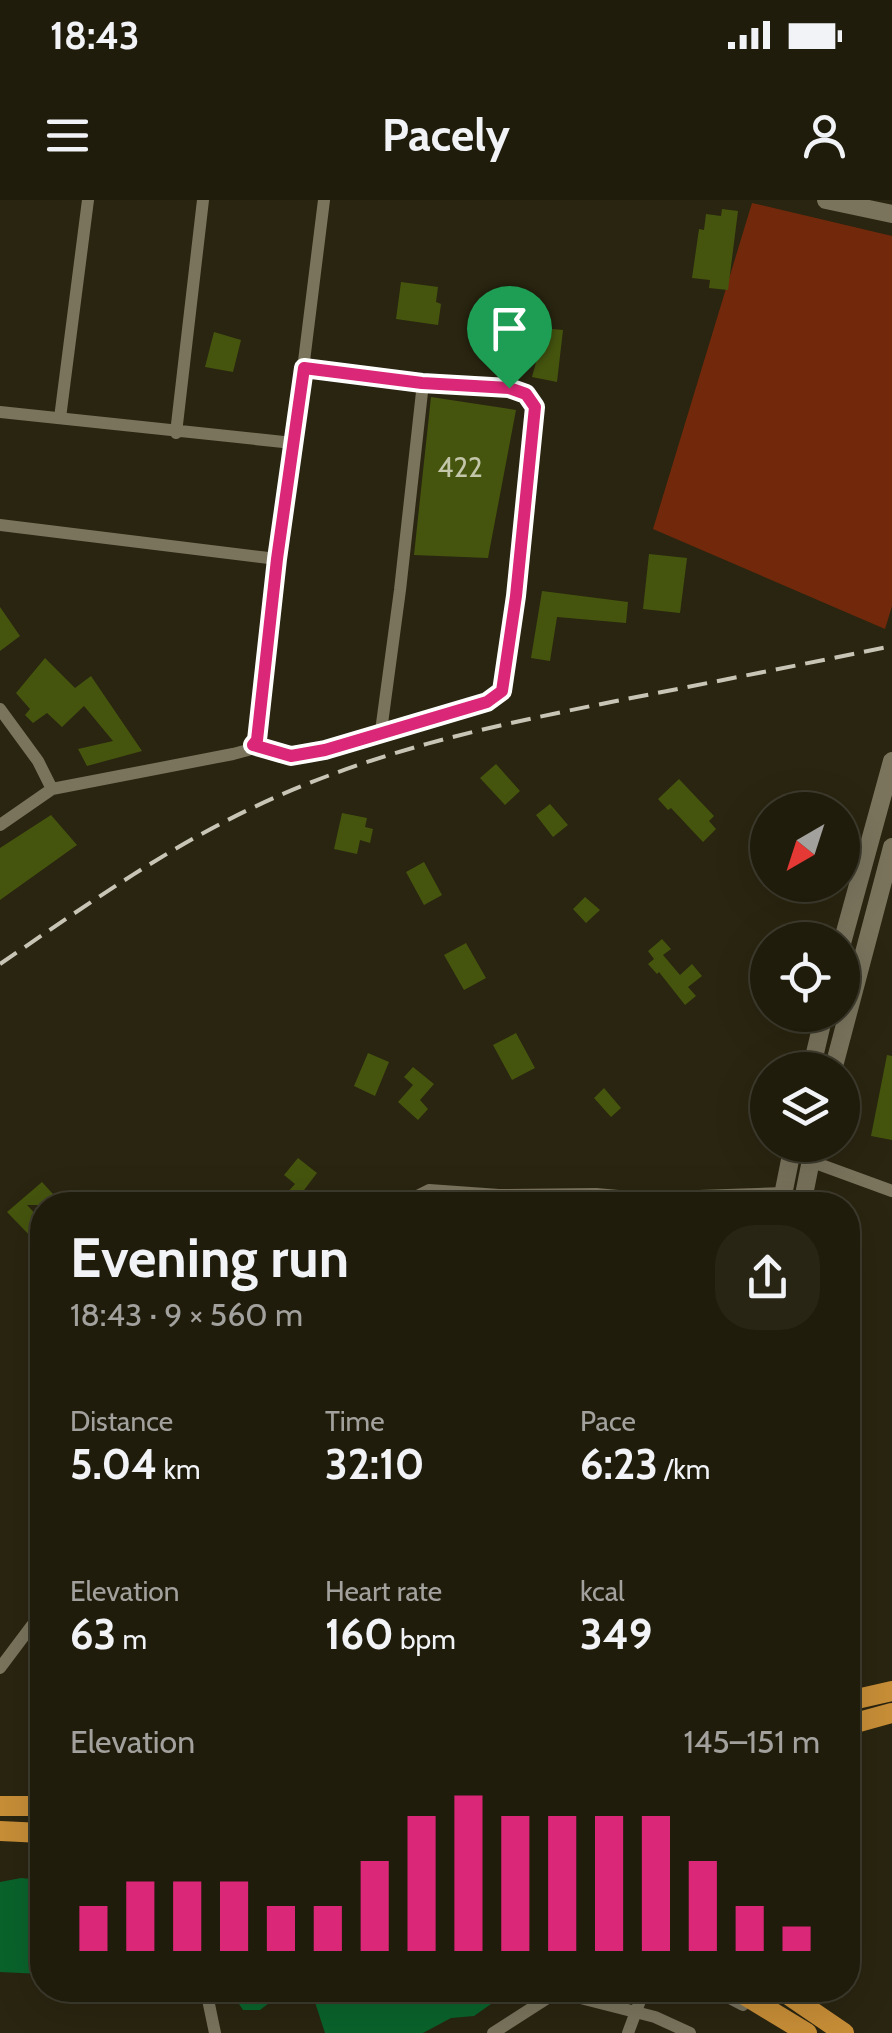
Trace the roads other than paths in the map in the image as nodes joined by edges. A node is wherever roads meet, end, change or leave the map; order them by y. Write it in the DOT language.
graph roads {
  1 [pos="88,200"];
  2 [pos="202,200"];
  3 [pos="324,200"];
  4 [pos="826,200"];
  5 [pos="892,214"];
  6 [pos="304,368"];
  7 [pos="422,383"];
  8 [pos="0,412"];
  9 [pos="60,418"];
  10 [pos="176,432"];
  11 [pos="293,444"];
  12 [pos="0,525"];
  13 [pos="277,559"];
  14 [pos="0,710"];
  15 [pos="381,731"];
  16 [pos="253,745"];
  17 [pos="892,761"];
  18 [pos="52,789"];
  19 [pos="0,825"];
  20 [pos="892,847"];
  21 [pos="848,922"];
  22 [pos="837,1052"];
  23 [pos="790,1162"];
  24 [pos="810,1162"];
  25 [pos="830,1162"];
  26 [pos="424,1192"];
  27 [pos="456,1192"];
  28 [pos="783,1192"];
  29 [pos="804,1192"];
  30 [pos="892,1192"];
  31 [pos="30,1628"];
  32 [pos="0,1668"];
  33 [pos="892,1691"];
  34 [pos="860,1698"];
  35 [pos="892,1713"];
  36 [pos="860,1722"];
  37 [pos="0,1806"];
  38 [pos="30,1806"];
  39 [pos="0,1831"];
  40 [pos="30,1833"];
  41 [pos="209,2002"];
  42 [pos="540,2002"];
  43 [pos="600,2002"];
  44 [pos="639,2002"];
  45 [pos="735,2002"];
  46 [pos="756,2002"];
  47 [pos="799,2002"];
  48 [pos="636,2011"];
  49 [pos="215,2033"];
  50 [pos="493,2033"];
  51 [pos="628,2033"];
  52 [pos="690,2033"];
  53 [pos="788,2033"];
  54 [pos="806,2033"];
  55 [pos="844,2033"];
  1 -- 9 [label="street"];
  2 -- 10 [label="street"];
  3 -- 6 [label="street"];
  4 -- 5 [label="street"];
  6 -- 7 [label="street"];
  6 -- 11 [label="street"];
  7 -- 15 [label="street"];
  7 -- 15 [label="street"];
  8 -- 9 [label="street"];
  9 -- 10 [label="street"];
  10 -- 11 [label="street"];
  11 -- 13 [label="street"];
  12 -- 13 [label="street"];
  13 -- 16 [label="street"];
  14 -- 18 [label="street"];
  15 -- 16 [label="street"];
  16 -- 18 [label="street"];
  17 -- 21 [label="street"];
  18 -- 19 [label="street"];
  20 -- 22 [label="street"];
  23 -- 28 [label="street"];
  24 -- 29 [label="street"];
  25 -- 30 [label="street"];
  26 -- 27 [label="street"];
  31 -- 32 [label="street"];
  33 -- 34 [label="main road"];
  35 -- 36 [label="main road"];
  37 -- 38 [label="main road"];
  39 -- 40 [label="main road"];
  41 -- 49 [label="street"];
  42 -- 50 [label="street"];
  43 -- 48 [label="street"];
  44 -- 48 [label="street"];
  45 -- 53 [label="street"];
  46 -- 54 [label="main road"];
  47 -- 55 [label="main road"];
  48 -- 51 [label="street"];
  48 -- 52 [label="street"];
}
